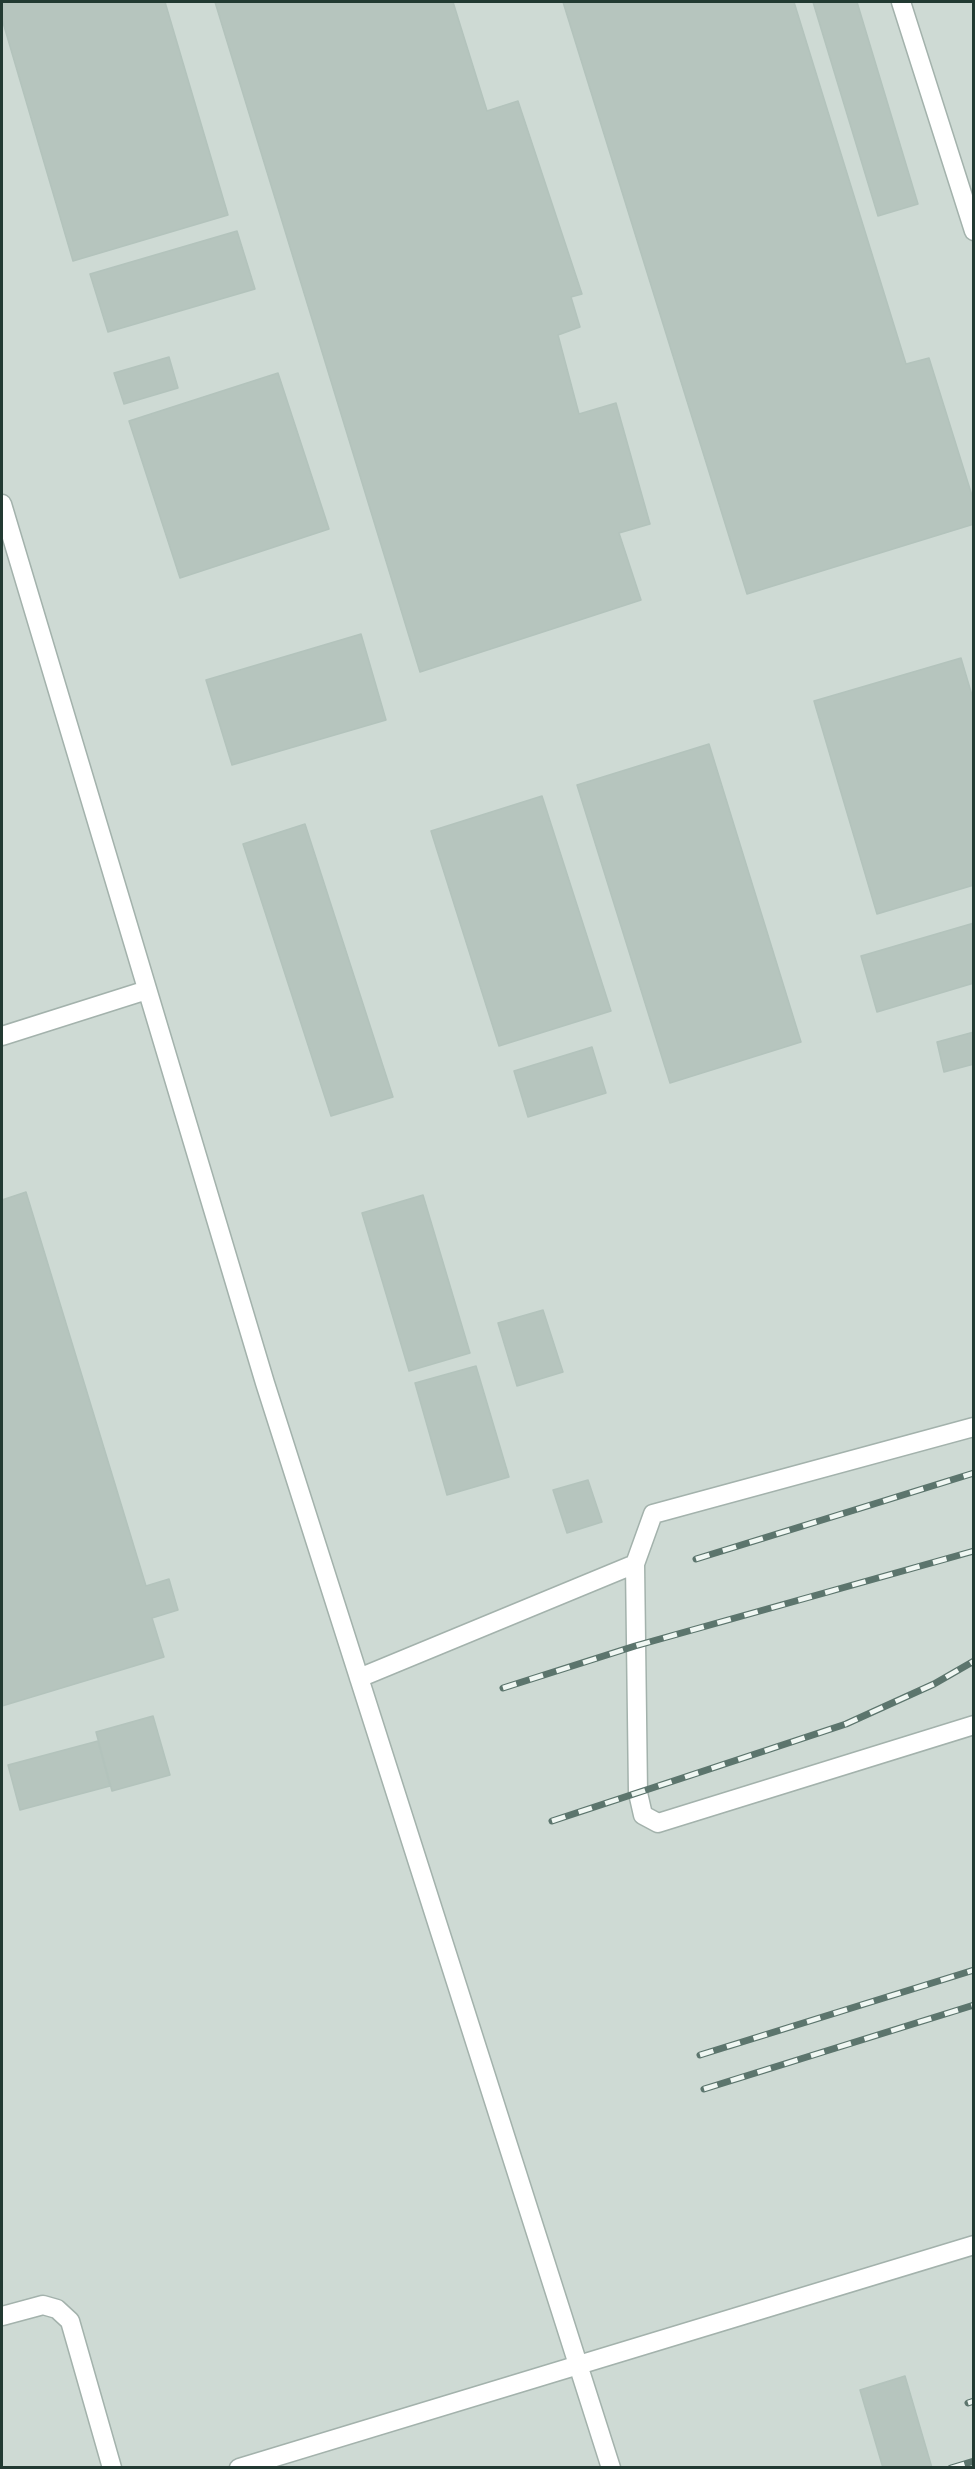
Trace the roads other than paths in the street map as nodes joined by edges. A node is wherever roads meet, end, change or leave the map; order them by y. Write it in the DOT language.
graph roads {
  1 [pos="901,2"];
  2 [pos="974,231"];
  3 [pos="2,504"];
  4 [pos="147,990"];
  5 [pos="2,1036"];
  6 [pos="974,1427"];
  7 [pos="635,1564"];
  8 [pos="359,1678"];
  9 [pos="974,1725"];
  10 [pos="974,2245"];
  11 [pos="2,2316"];
  12 [pos="579,2366"];
  13 [pos="112,2468"];
  14 [pos="239,2468"];
  15 [pos="611,2468"];
  1 -- 2 [label="lane"];
  3 -- 4 [label="lane"];
  4 -- 5 [label="lane"];
  4 -- 8 [label="lane"];
  6 -- 7 [label="lane"];
  7 -- 8 [label="lane"];
  7 -- 9 [label="lane"];
  8 -- 12 [label="lane"];
  10 -- 12 [label="lane"];
  11 -- 13 [label="lane"];
  12 -- 14 [label="lane"];
  12 -- 15 [label="lane"];
}
